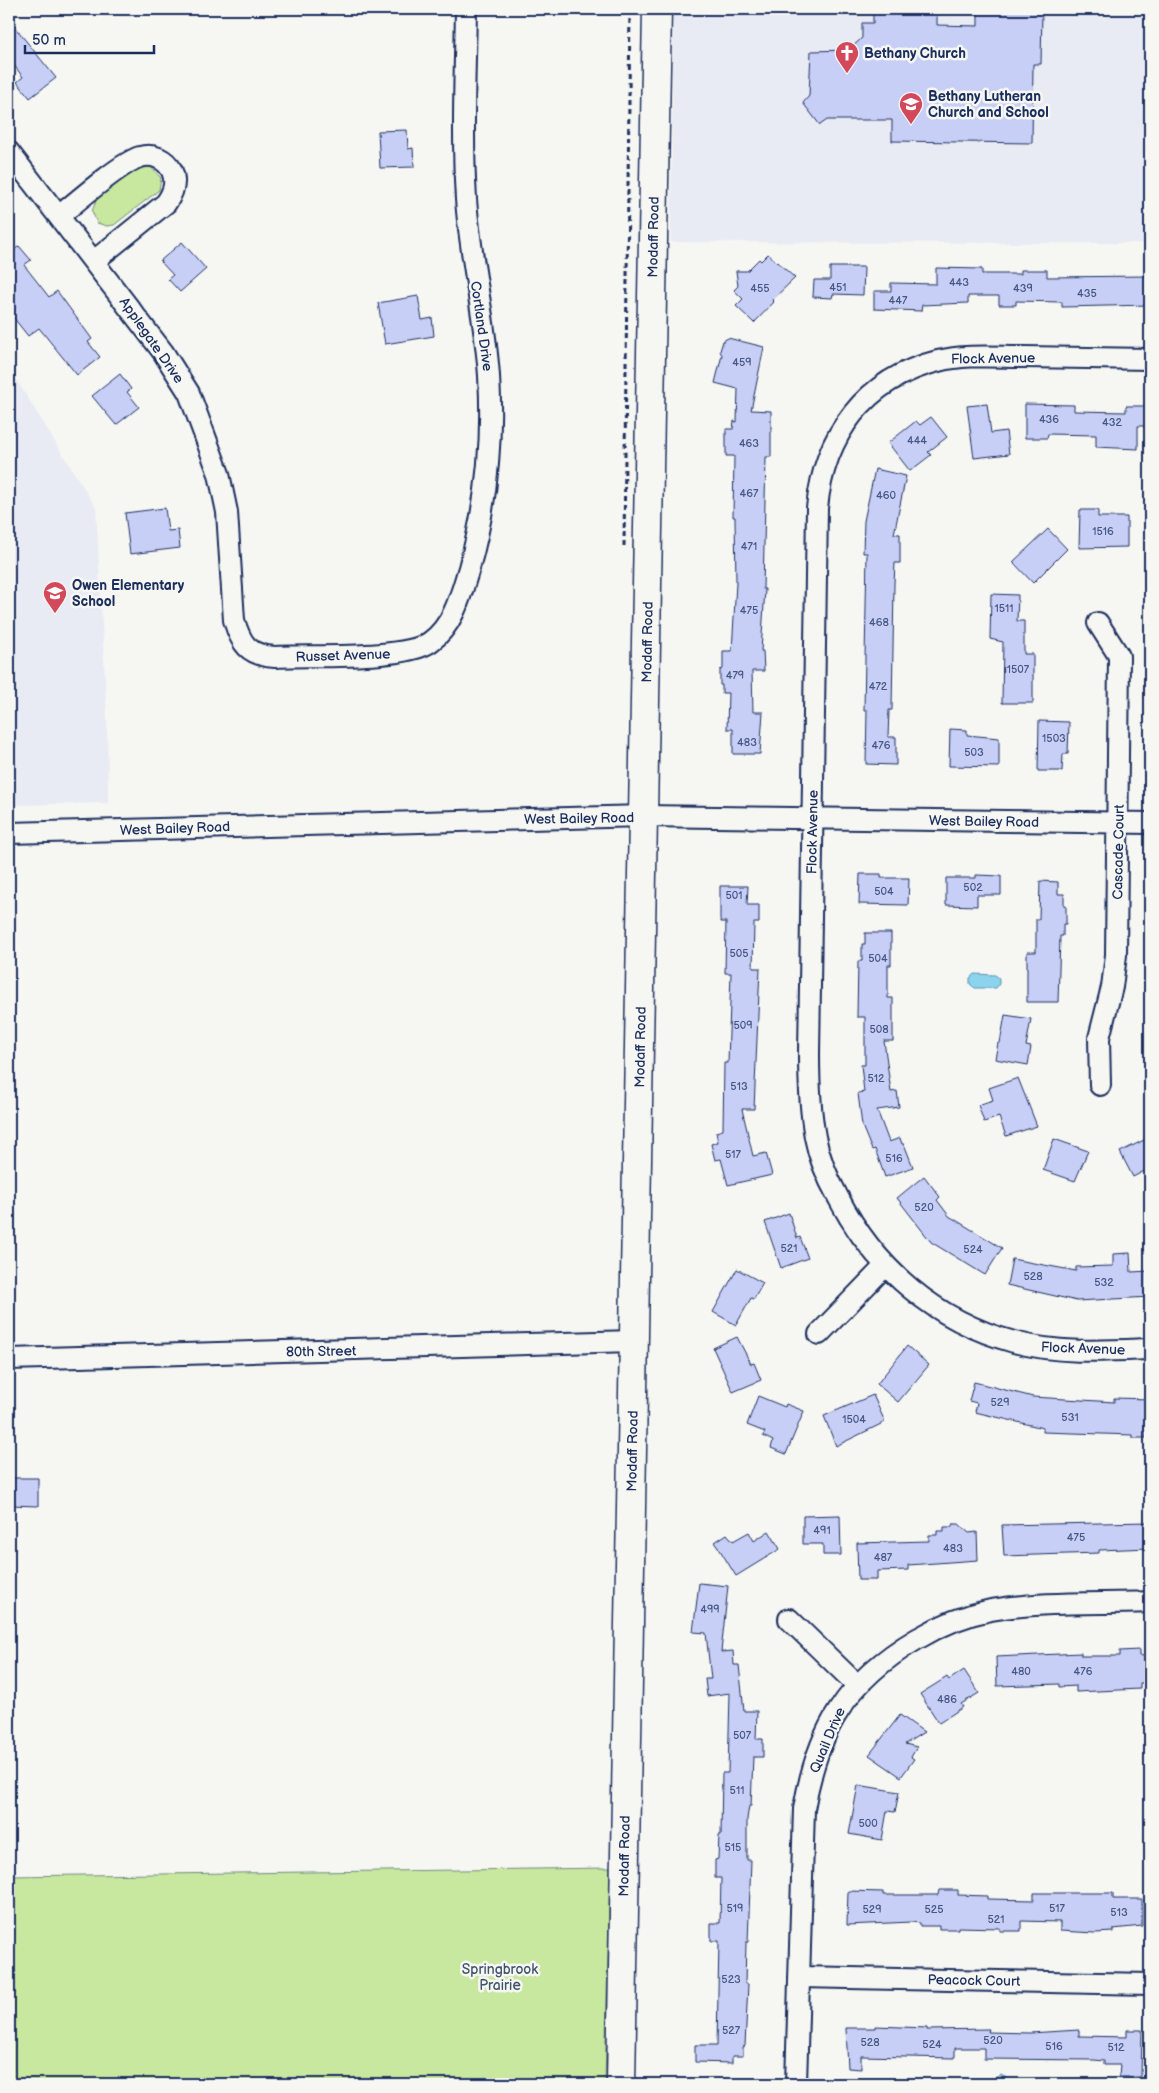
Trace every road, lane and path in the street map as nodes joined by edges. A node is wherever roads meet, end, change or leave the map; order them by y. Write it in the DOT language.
graph roads {
  1 [pos="466,9"];
  2 [pos="630,9"];
  3 [pos="657,9"];
  4 [pos="9,152"];
  5 [pos="59,216"];
  6 [pos="94,261"];
  7 [pos="1150,359"];
  8 [pos="624,554"];
  9 [pos="1098,623"];
  10 [pos="439,634"];
  11 [pos="245,646"];
  12 [pos="644,816"];
  13 [pos="812,819"];
  14 [pos="1118,824"];
  15 [pos="1150,824"];
  16 [pos="9,833"];
  17 [pos="1100,1085"];
  18 [pos="885,1266"];
  19 [pos="818,1334"];
  20 [pos="633,1341"];
  21 [pos="1150,1349"];
  22 [pos="9,1359"];
  23 [pos="1150,1602"];
  24 [pos="789,1620"];
  25 [pos="857,1685"];
  26 [pos="798,1977"];
  27 [pos="1150,1984"];
  28 [pos="621,2084"];
  29 [pos="796,2084"];
  1 -- 10 [label="street, Cortland Drive"];
  2 -- 8 [label="path"];
  3 -- 12 [label="street, Modaff Road"];
  4 -- 5 [label="street, Applegate Drive"];
  5 -- 6 [label="street, Applegate Drive"];
  5 -- 6 [label="street"];
  6 -- 11 [label="street, Applegate Drive"];
  7 -- 13 [label="street, Flock Avenue"];
  9 -- 14 [label="street, Cascade Court"];
  10 -- 11 [label="street, Russet Avenue"];
  12 -- 13 [label="street, West Bailey Road"];
  12 -- 16 [label="street, West Bailey Road"];
  12 -- 20 [label="street, Modaff Road"];
  13 -- 14 [label="street, West Bailey Road"];
  13 -- 18 [label="street, Flock Avenue"];
  14 -- 15 [label="street, West Bailey Road"];
  14 -- 17 [label="street, Cascade Court"];
  18 -- 19 [label="street"];
  18 -- 21 [label="street, Flock Avenue"];
  20 -- 22 [label="street, 80th Street"];
  20 -- 28 [label="street, Modaff Road"];
  23 -- 25 [label="street, Quail Drive"];
  24 -- 25 [label="street"];
  25 -- 26 [label="street, Quail Drive"];
  26 -- 27 [label="street, Peacock Court"];
  26 -- 29 [label="street, Quail Drive"];
}
